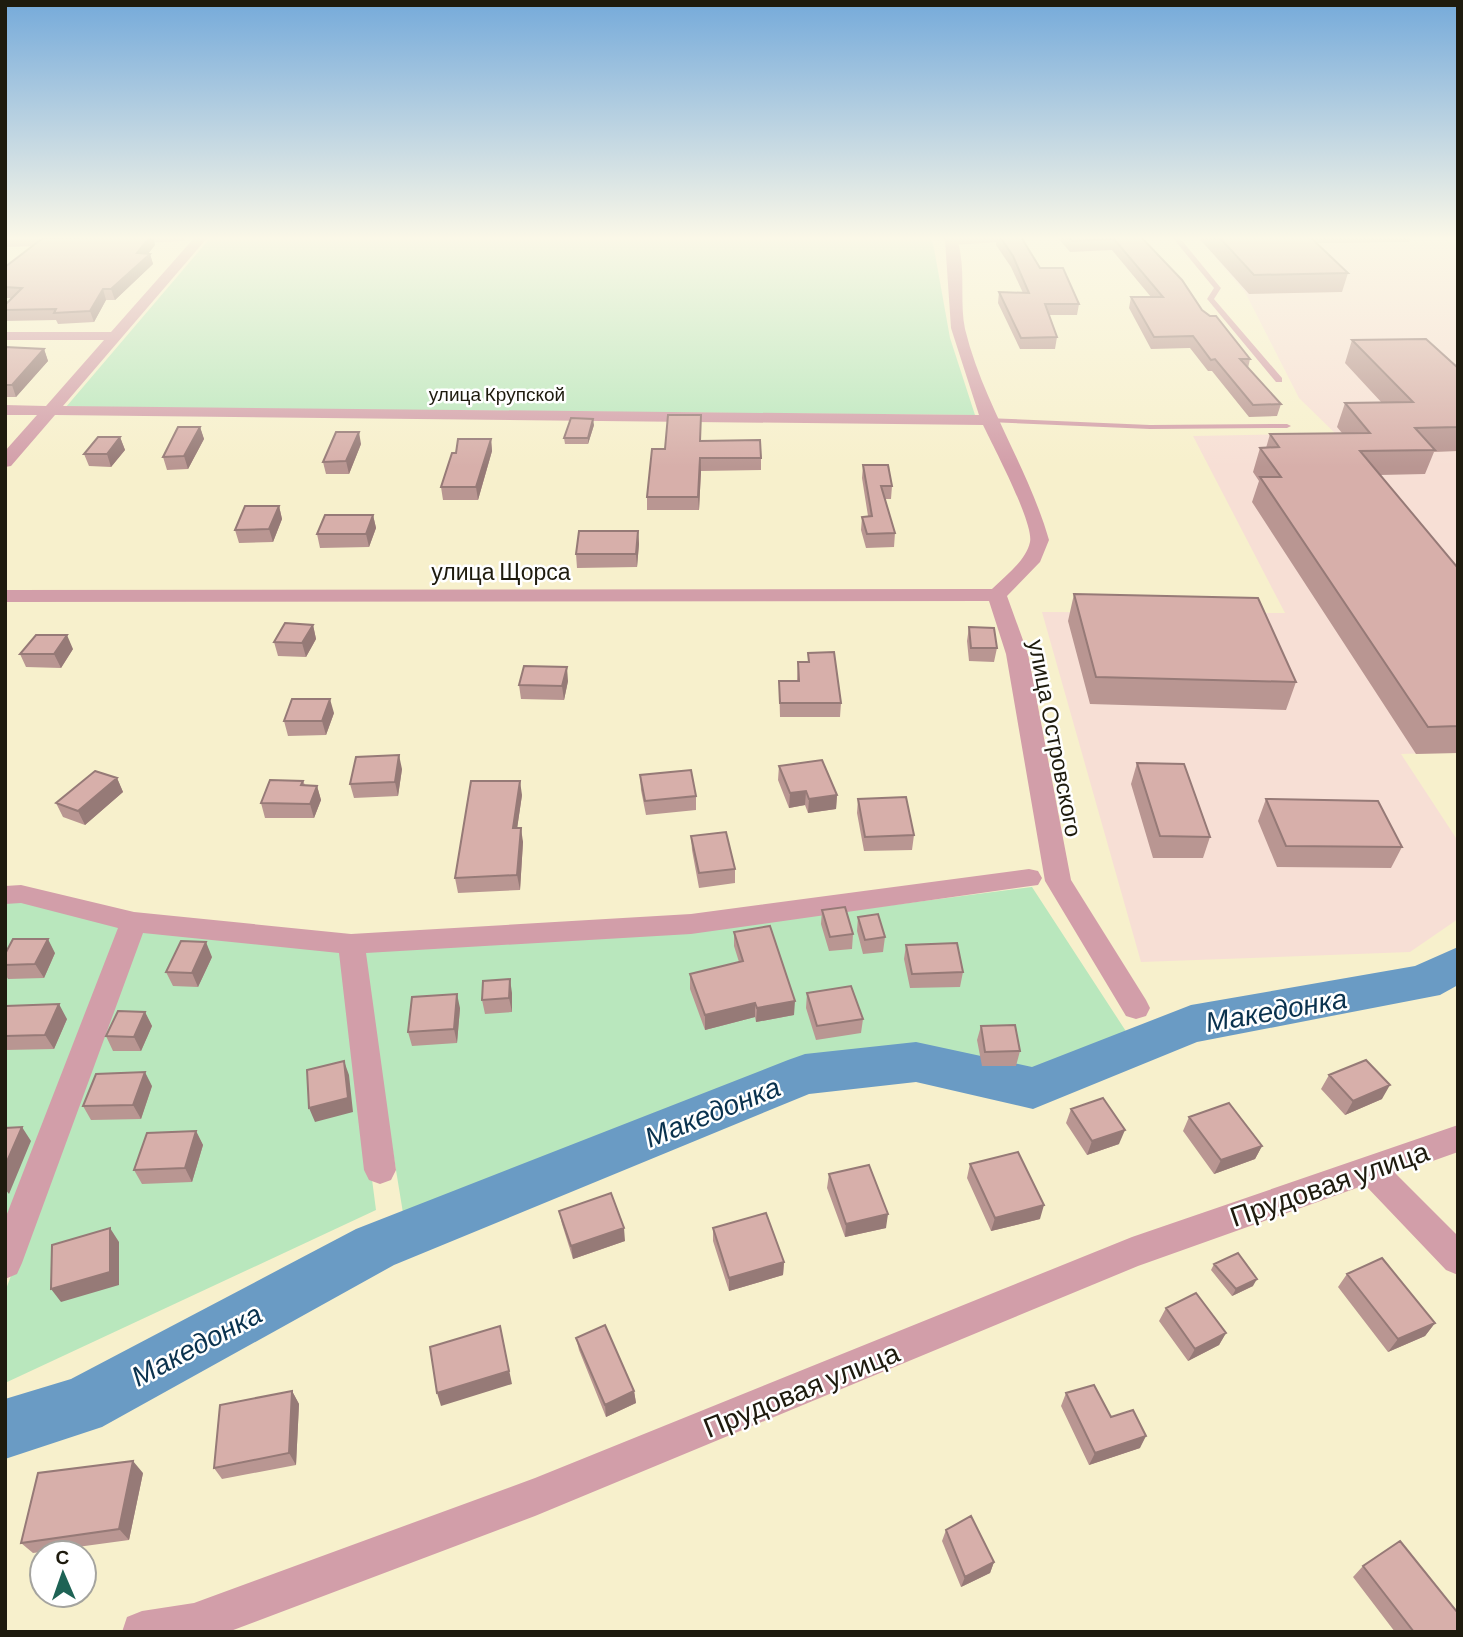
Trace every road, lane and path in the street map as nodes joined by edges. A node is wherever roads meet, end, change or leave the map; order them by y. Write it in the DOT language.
graph roads {
  1 [pos="137,313"];
  2 [pos="957,313"];
  3 [pos="1222,313"];
  4 [pos="5,336"];
  5 [pos="114,336"];
  6 [pos="1279,380"];
  7 [pos="5,410"];
  8 [pos="52,411"];
  9 [pos="989,420"];
  10 [pos="1287,426"];
  11 [pos="5,462"];
  12 [pos="997,595"];
  13 [pos="5,596"];
  14 [pos="1029,878"];
  15 [pos="5,895"];
  16 [pos="134,922"];
  17 [pos="351,944"];
  18 [pos="1136,1008"];
  19 [pos="1458,1138"];
  20 [pos="1370,1168"];
  21 [pos="380,1170"];
  22 [pos="1458,1259"];
  23 [pos="5,1263"];
  24 [pos="142,1632"];
  1 -- 5 [label="street"];
  2 -- 9 [label="street"];
  3 -- 6 [label="lane"];
  4 -- 5 [label="street"];
  5 -- 8 [label="street"];
  7 -- 8 [label="street, улица Крупской"];
  8 -- 9 [label="street, улица Крупской"];
  8 -- 11 [label="street"];
  9 -- 10 [label="lane"];
  9 -- 12 [label="street"];
  12 -- 13 [label="street, улица Щорса"];
  12 -- 18 [label="street, улица Островского"];
  14 -- 17 [label="street"];
  15 -- 16 [label="street"];
  16 -- 17 [label="street"];
  16 -- 23 [label="street"];
  17 -- 21 [label="street"];
  19 -- 20 [label="street, Прудовая улица"];
  20 -- 22 [label="street"];
  20 -- 24 [label="street, Прудовая улица"];
}
